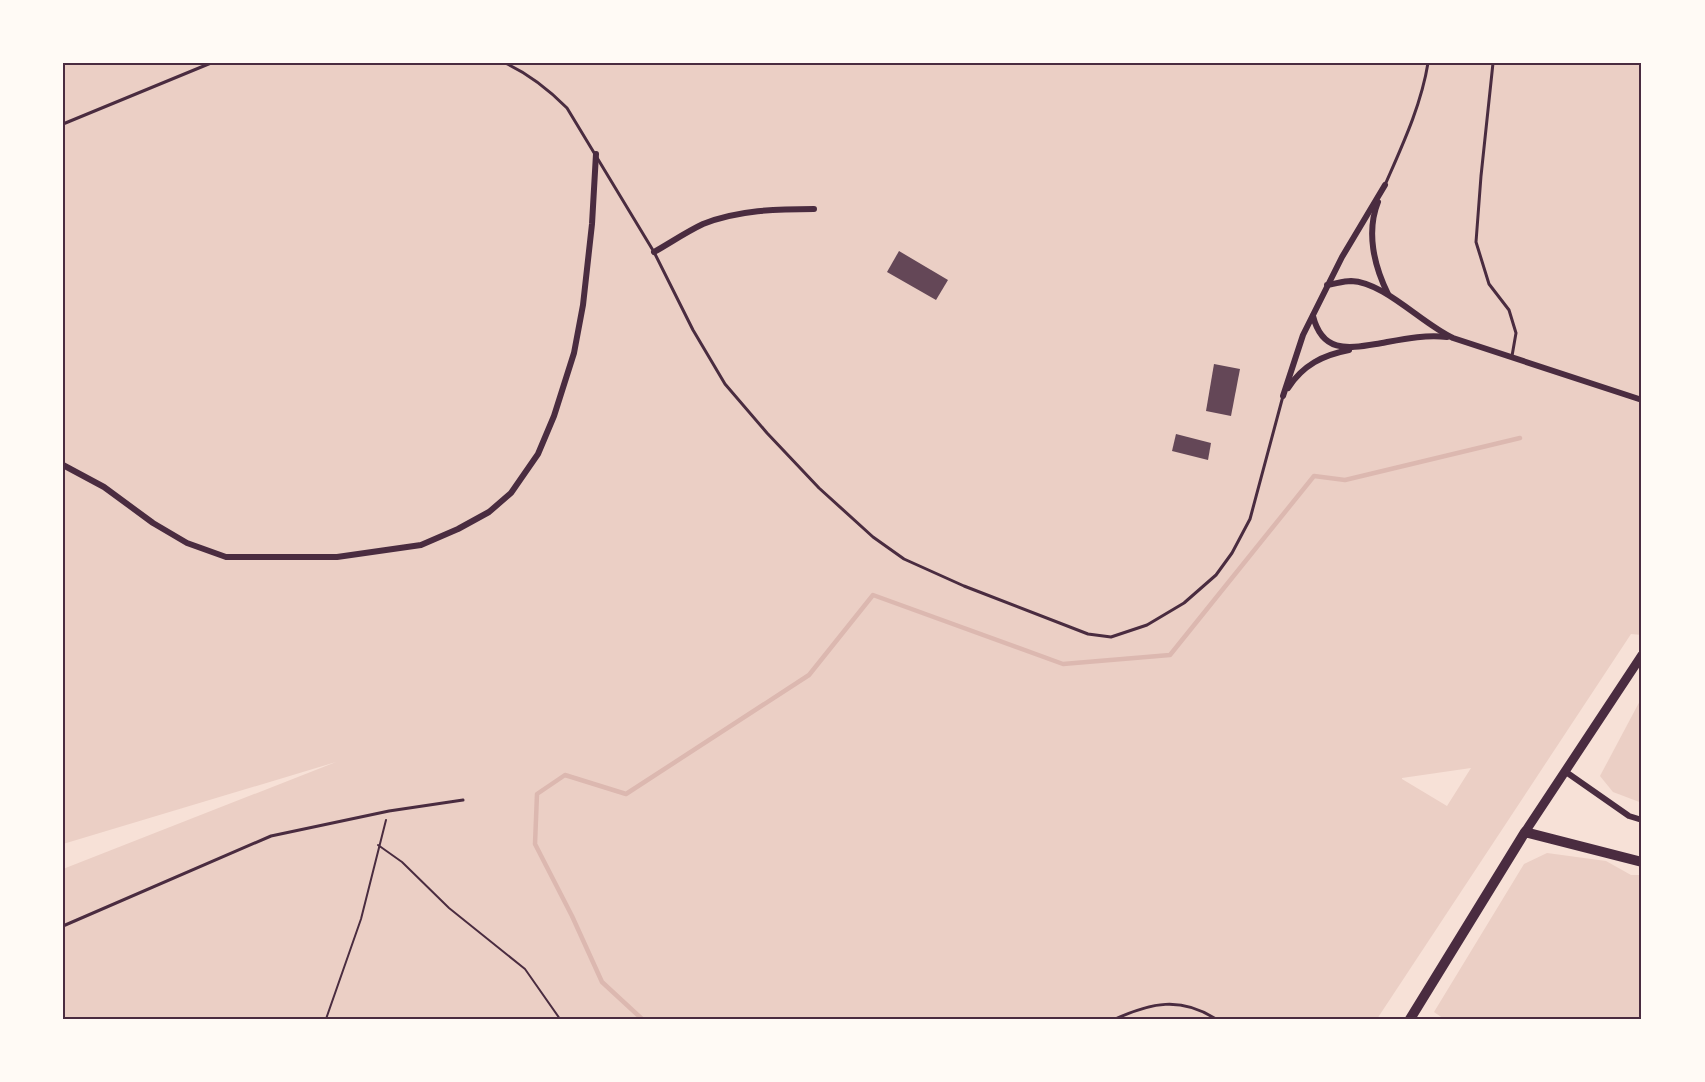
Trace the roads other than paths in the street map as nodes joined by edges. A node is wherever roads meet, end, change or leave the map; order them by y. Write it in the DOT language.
graph roads {
  1 [pos="211,63"];
  2 [pos="505,63"];
  3 [pos="1428,63"];
  4 [pos="1493,63"];
  5 [pos="63,124"];
  6 [pos="596,154"];
  7 [pos="1385,185"];
  8 [pos="814,209"];
  9 [pos="654,252"];
  10 [pos="1327,285"];
  11 [pos="1388,296"];
  12 [pos="1313,316"];
  13 [pos="1453,338"];
  14 [pos="1356,348"];
  15 [pos="1512,357"];
  16 [pos="1283,396"];
  17 [pos="1642,400"];
  18 [pos="63,465"];
  19 [pos="1642,655"];
  20 [pos="1566,772"];
  21 [pos="463,800"];
  22 [pos="1642,820"];
  23 [pos="1525,832"];
  24 [pos="1642,862"];
  25 [pos="63,926"];
  26 [pos="1412,1018"];
  27 [pos="1115,1019"];
  28 [pos="1216,1019"];
  1 -- 5 [label="lane"];
  2 -- 6 [label="lane"];
  3 -- 7 [label="lane"];
  4 -- 15 [label="lane"];
  6 -- 9 [label="lane"];
  6 -- 18 [label="street"];
  7 -- 10 [label="street"];
  7 -- 11 [label="street"];
  8 -- 9 [label="street"];
  9 -- 16 [label="lane"];
  10 -- 11 [label="street"];
  10 -- 12 [label="street"];
  11 -- 13 [label="street"];
  12 -- 14 [label="street"];
  12 -- 16 [label="street"];
  13 -- 14 [label="street"];
  13 -- 15 [label="street"];
  14 -- 16 [label="street"];
  15 -- 17 [label="street"];
  19 -- 20 [label="main road"];
  20 -- 22 [label="street"];
  20 -- 23 [label="main road"];
  21 -- 25 [label="lane"];
  23 -- 24 [label="main road"];
  23 -- 26 [label="main road"];
  27 -- 28 [label="lane"];
}
